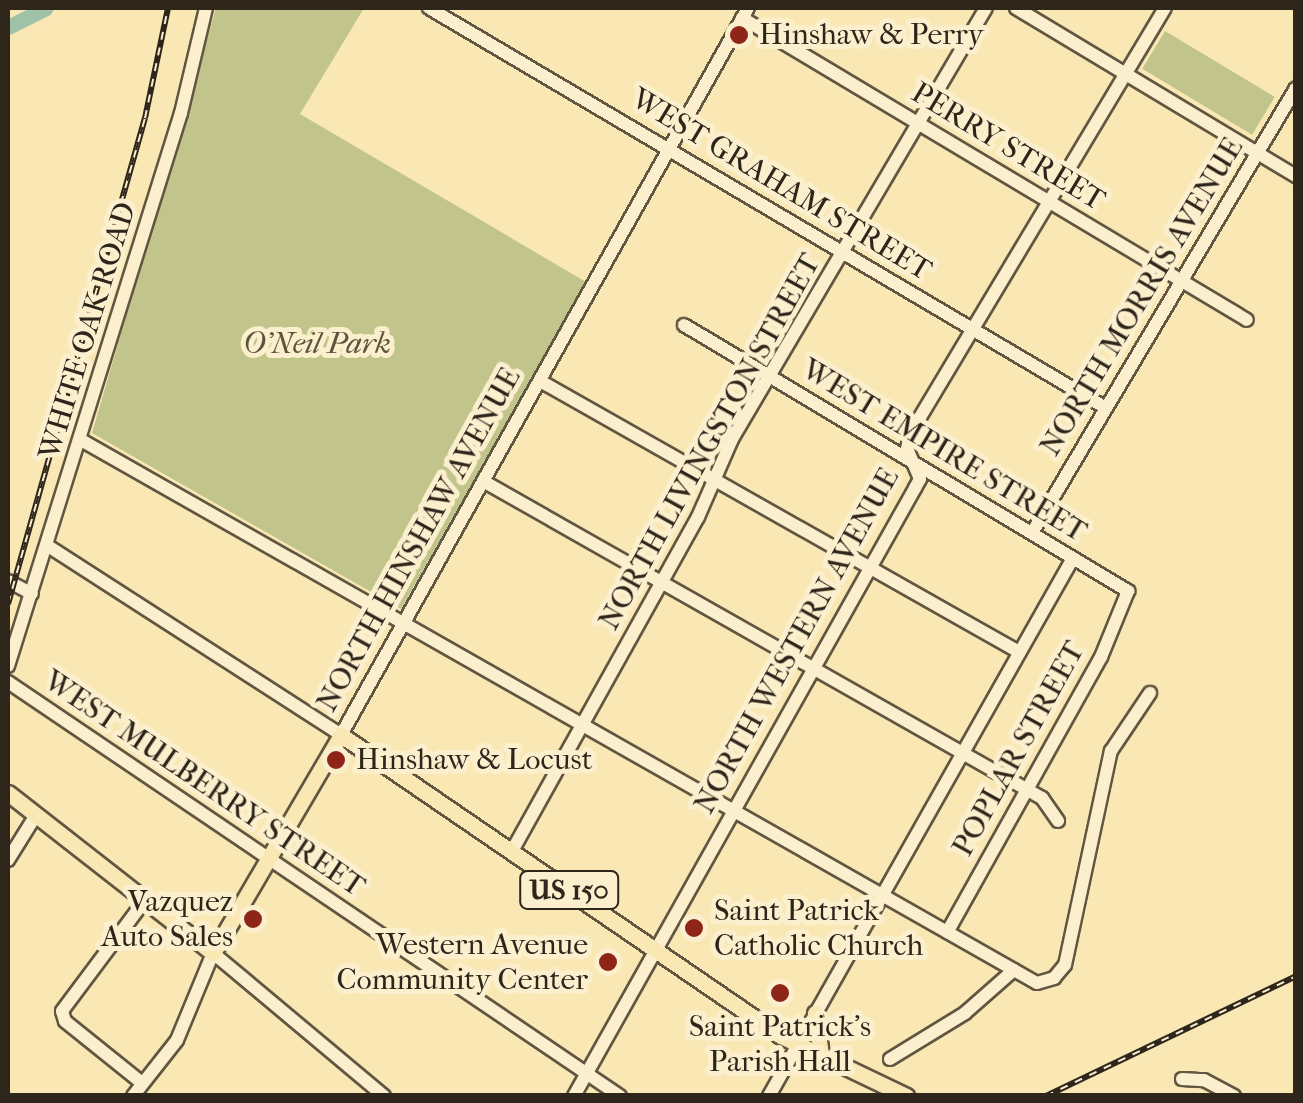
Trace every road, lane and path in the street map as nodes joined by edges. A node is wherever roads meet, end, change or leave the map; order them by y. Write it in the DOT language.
graph roads {
  1 [pos="206,8"];
  2 [pos="430,8"];
  3 [pos="986,8"];
  4 [pos="1016,8"];
  5 [pos="1165,8"];
  6 [pos="745,13"];
  7 [pos="1126,74"];
  8 [pos="1296,88"];
  9 [pos="919,122"];
  10 [pos="671,148"];
  11 [pos="1257,153"];
  12 [pos="1296,176"];
  13 [pos="1050,201"];
  14 [pos="843,250"];
  15 [pos="1182,281"];
  16 [pos="1246,320"];
  17 [pos="684,325"];
  18 [pos="974,328"];
  19 [pos="769,376"];
  20 [pos="540,381"];
  21 [pos="1106,408"];
  22 [pos="82,440"];
  23 [pos="913,462"];
  24 [pos="484,481"];
  25 [pos="714,481"];
  26 [pos="1032,533"];
  27 [pos="48,546"];
  28 [pos="1073,558"];
  29 [pos="870,568"];
  30 [pos="8,581"];
  31 [pos="662,582"];
  32 [pos="1127,590"];
  33 [pos="32,594"];
  34 [pos="404,622"];
  35 [pos="1019,652"];
  36 [pos="8,666"];
  37 [pos="814,668"];
  38 [pos="8,682"];
  39 [pos="1150,693"];
  40 [pos="583,724"];
  41 [pos="341,735"];
  42 [pos="962,752"];
  43 [pos="1026,790"];
  44 [pos="8,793"];
  45 [pos="734,810"];
  46 [pos="36,816"];
  47 [pos="1058,820"];
  48 [pos="512,851"];
  49 [pos="269,857"];
  50 [pos="8,860"];
  51 [pos="882,894"];
  52 [pos="144,900"];
  53 [pos="947,932"];
  54 [pos="656,950"];
  55 [pos="214,953"];
  56 [pos="1014,970"];
  57 [pos="816,1013"];
  58 [pos="798,1044"];
  59 [pos="828,1057"];
  60 [pos="890,1059"];
  61 [pos="587,1073"];
  62 [pos="1182,1080"];
  63 [pos="140,1091"];
  64 [pos="384,1096"];
  65 [pos="574,1096"];
  66 [pos="620,1096"];
  67 [pos="769,1096"];
  68 [pos="906,1096"];
  69 [pos="1234,1096"];
  1 -- 22 [label="street, WHITE OAK ROAD"];
  2 -- 10 [label="street, WEST GRAHAM STREET"];
  3 -- 9 [label="street, NORTH LIVINGSTON STREET"];
  4 -- 7 [label="street"];
  5 -- 7 [label="street, NORTH WESTERN AVENUE"];
  6 -- 9 [label="street, PERRY STREET"];
  6 -- 10 [label="street, NORTH HINSHAW AVENUE"];
  7 -- 11 [label="street"];
  7 -- 13 [label="street, NORTH WESTERN AVENUE"];
  8 -- 11 [label="street, NORTH MORRIS AVENUE"];
  9 -- 13 [label="street, PERRY STREET"];
  9 -- 14 [label="street, NORTH LIVINGSTON STREET"];
  10 -- 14 [label="street, WEST GRAHAM STREET"];
  10 -- 20 [label="street, NORTH HINSHAW AVENUE"];
  11 -- 12 [label="street"];
  11 -- 15 [label="street, NORTH MORRIS AVENUE"];
  13 -- 15 [label="street, PERRY STREET"];
  13 -- 18 [label="street, NORTH WESTERN AVENUE"];
  14 -- 18 [label="street, WEST GRAHAM STREET"];
  14 -- 19 [label="street, NORTH LIVINGSTON STREET"];
  15 -- 16 [label="street, PERRY STREET"];
  15 -- 21 [label="street, NORTH MORRIS AVENUE"];
  17 -- 19 [label="street, WEST EMPIRE STREET"];
  18 -- 21 [label="street, WEST GRAHAM STREET"];
  18 -- 23 [label="street, NORTH WESTERN AVENUE"];
  19 -- 23 [label="street, WEST EMPIRE STREET"];
  19 -- 25 [label="street, NORTH LIVINGSTON STREET"];
  20 -- 24 [label="street, NORTH HINSHAW AVENUE"];
  20 -- 25 [label="street"];
  21 -- 26 [label="street, NORTH MORRIS AVENUE"];
  22 -- 27 [label="street, WHITE OAK ROAD"];
  22 -- 34 [label="street"];
  23 -- 26 [label="street, WEST EMPIRE STREET"];
  23 -- 29 [label="street, NORTH WESTERN AVENUE"];
  24 -- 31 [label="street"];
  24 -- 34 [label="street, NORTH HINSHAW AVENUE"];
  25 -- 29 [label="street"];
  25 -- 31 [label="street, NORTH LIVINGSTON STREET"];
  26 -- 28 [label="street, WEST EMPIRE STREET"];
  27 -- 33 [label="street, WHITE OAK ROAD"];
  27 -- 41 [label="street"];
  28 -- 32 [label="street, WEST EMPIRE STREET"];
  28 -- 35 [label="street"];
  29 -- 35 [label="street"];
  29 -- 37 [label="street, NORTH WESTERN AVENUE"];
  30 -- 33 [label="street"];
  31 -- 37 [label="street"];
  31 -- 40 [label="street, NORTH LIVINGSTON STREET"];
  32 -- 43 [label="street, POPLAR STREET"];
  33 -- 36 [label="street, WHITE OAK ROAD"];
  34 -- 40 [label="street"];
  34 -- 41 [label="street, NORTH HINSHAW AVENUE"];
  35 -- 42 [label="street"];
  37 -- 42 [label="street"];
  37 -- 45 [label="street, NORTH WESTERN AVENUE"];
  38 -- 49 [label="street, WEST MULBERRY STREET"];
  39 -- 56 [label="street"];
  40 -- 45 [label="street"];
  40 -- 48 [label="street, NORTH LIVINGSTON STREET"];
  41 -- 48 [label="main road, US 150"];
  41 -- 49 [label="main road, NORTH HINSHAW AVENUE"];
  42 -- 43 [label="street"];
  42 -- 51 [label="street"];
  43 -- 47 [label="street"];
  43 -- 53 [label="street, POPLAR STREET"];
  44 -- 46 [label="main road"];
  45 -- 51 [label="street"];
  45 -- 54 [label="street, NORTH WESTERN AVENUE"];
  46 -- 50 [label="street"];
  46 -- 52 [label="main road"];
  48 -- 54 [label="main road, US 150"];
  49 -- 55 [label="main road, NORTH HINSHAW AVENUE"];
  49 -- 61 [label="street, WEST MULBERRY STREET"];
  51 -- 53 [label="street"];
  51 -- 57 [label="street"];
  52 -- 55 [label="main road"];
  52 -- 63 [label="street"];
  53 -- 56 [label="street"];
  54 -- 58 [label="main road, US 150"];
  54 -- 61 [label="street, NORTH WESTERN AVENUE"];
  55 -- 63 [label="street, NORTH HINSHAW AVENUE"];
  55 -- 64 [label="street"];
  56 -- 60 [label="street"];
  57 -- 58 [label="street"];
  57 -- 59 [label="main road"];
  58 -- 59 [label="main road, US 150"];
  58 -- 67 [label="street"];
  59 -- 68 [label="main road, US 150"];
  61 -- 65 [label="street, NORTH WESTERN AVENUE"];
  61 -- 66 [label="street, WEST MULBERRY STREET"];
  62 -- 69 [label="street"];
}
